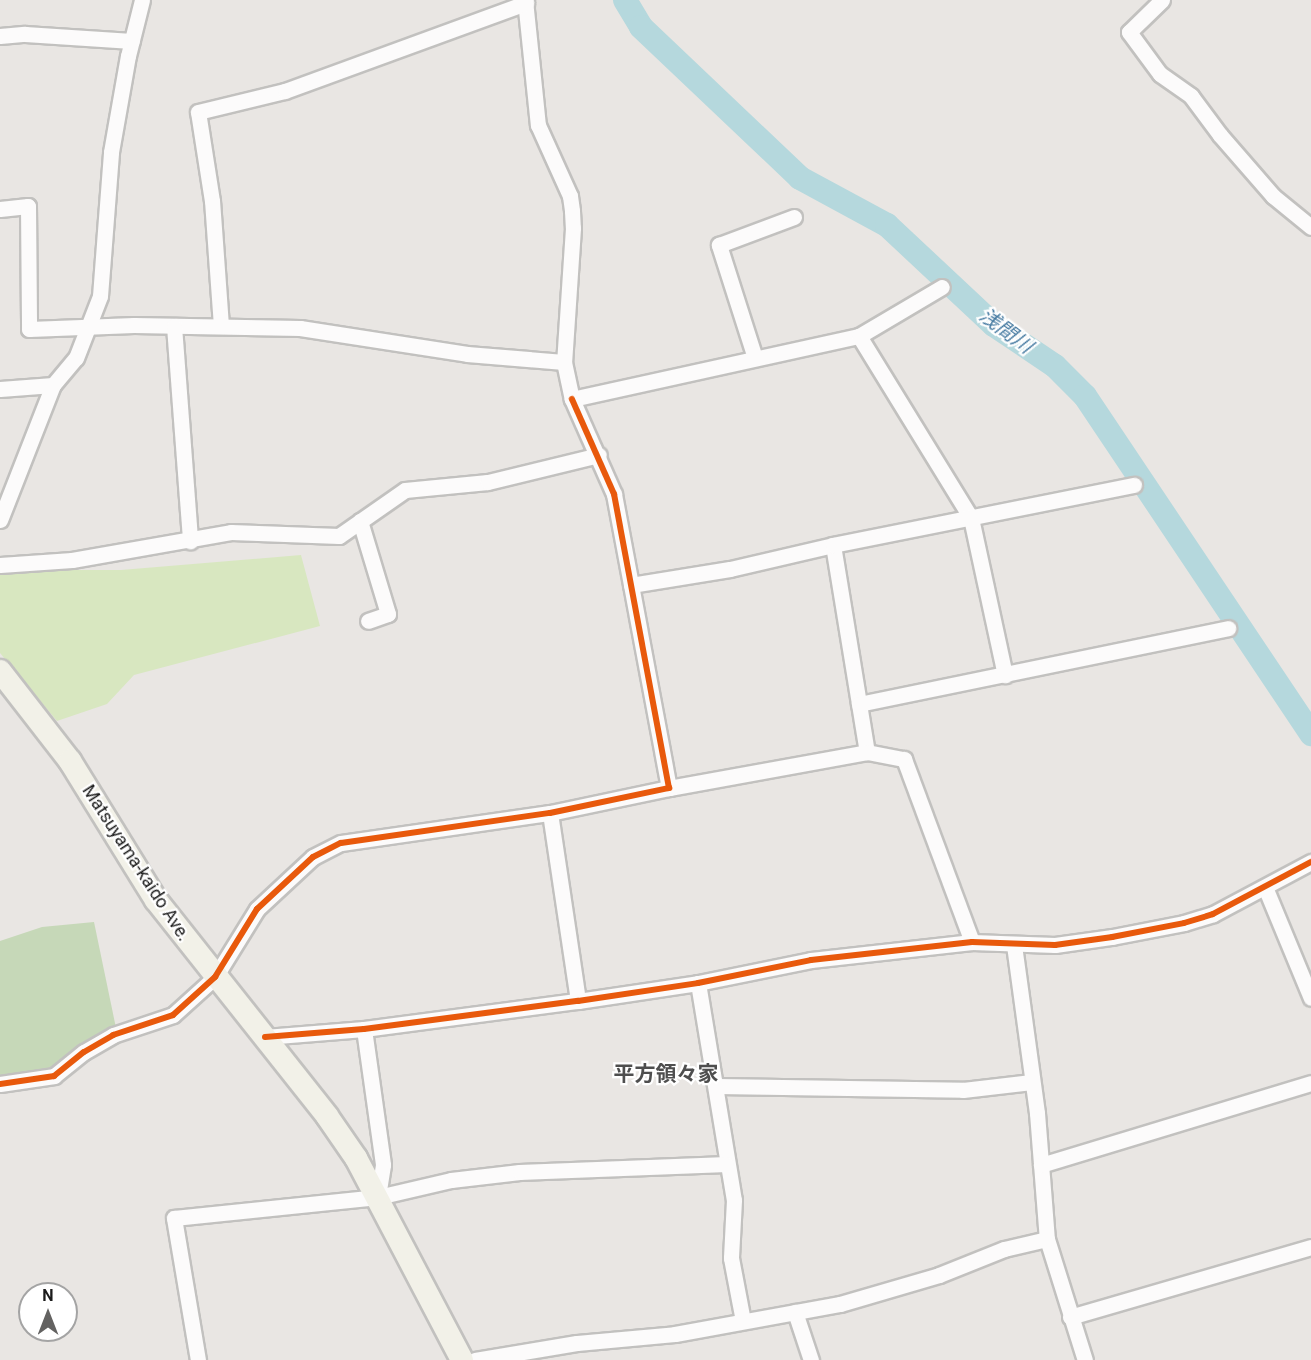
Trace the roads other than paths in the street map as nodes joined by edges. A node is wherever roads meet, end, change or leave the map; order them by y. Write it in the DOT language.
graph roads {
  1 [pos="142,0"];
  2 [pos="1162,0"];
  3 [pos="525,1"];
  4 [pos="0,36"];
  5 [pos="132,41"];
  6 [pos="0,209"];
  7 [pos="794,217"];
  8 [pos="1311,227"];
  9 [pos="942,287"];
  10 [pos="174,326"];
  11 [pos="221,326"];
  12 [pos="86,327"];
  13 [pos="859,336"];
  14 [pos="755,358"];
  15 [pos="564,362"];
  16 [pos="53,385"];
  17 [pos="0,389"];
  18 [pos="573,399"];
  19 [pos="599,456"];
  20 [pos="1134,485"];
  21 [pos="971,518"];
  22 [pos="0,520"];
  23 [pos="360,521"];
  24 [pos="190,541"];
  25 [pos="833,545"];
  26 [pos="0,565"];
  27 [pos="631,585"];
  28 [pos="368,621"];
  29 [pos="1228,628"];
  30 [pos="0,671"];
  31 [pos="1005,675"];
  32 [pos="859,704"];
  33 [pos="867,752"];
  34 [pos="669,789"];
  35 [pos="550,813"];
  36 [pos="1311,862"];
  37 [pos="1265,887"];
  38 [pos="972,942"];
  39 [pos="1014,945"];
  40 [pos="215,977"];
  41 [pos="698,983"];
  42 [pos="1311,998"];
  43 [pos="578,1001"];
  44 [pos="364,1029"];
  45 [pos="265,1037"];
  46 [pos="1032,1082"];
  47 [pos="1311,1083"];
  48 [pos="0,1084"];
  49 [pos="717,1086"];
  50 [pos="726,1164"];
  51 [pos="1041,1165"];
  52 [pos="378,1197"];
  53 [pos="1047,1239"];
  54 [pos="1311,1247"];
  55 [pos="795,1312"];
  56 [pos="1070,1317"];
  57 [pos="743,1321"];
  58 [pos="198,1360"];
  59 [pos="462,1360"];
  60 [pos="475,1360"];
  61 [pos="812,1360"];
  62 [pos="1085,1360"];
  1 -- 5 [label="street"];
  2 -- 8 [label="street"];
  3 -- 11 [label="street"];
  3 -- 15 [label="street"];
  4 -- 5 [label="street"];
  5 -- 12 [label="street"];
  6 -- 12 [label="street"];
  7 -- 14 [label="street"];
  9 -- 13 [label="street"];
  10 -- 11 [label="street"];
  10 -- 12 [label="street"];
  10 -- 24 [label="street"];
  11 -- 15 [label="street"];
  12 -- 16 [label="street"];
  13 -- 14 [label="street"];
  13 -- 21 [label="street"];
  14 -- 18 [label="street"];
  15 -- 18 [label="street"];
  16 -- 17 [label="street"];
  16 -- 22 [label="street"];
  18 -- 19 [label="street"];
  19 -- 23 [label="street"];
  19 -- 27 [label="street"];
  20 -- 21 [label="street"];
  21 -- 25 [label="street"];
  21 -- 31 [label="street"];
  23 -- 24 [label="street"];
  23 -- 28 [label="street"];
  24 -- 26 [label="street"];
  25 -- 27 [label="street"];
  25 -- 32 [label="street"];
  27 -- 34 [label="street"];
  29 -- 31 [label="street"];
  30 -- 40 [label="main road, Matsuyama-kaido Ave."];
  31 -- 32 [label="street"];
  32 -- 33 [label="street"];
  33 -- 34 [label="street"];
  33 -- 38 [label="street"];
  34 -- 35 [label="street"];
  35 -- 40 [label="street"];
  35 -- 43 [label="street"];
  36 -- 37 [label="street"];
  37 -- 39 [label="street"];
  37 -- 42 [label="street"];
  38 -- 39 [label="street"];
  38 -- 41 [label="street"];
  39 -- 46 [label="street"];
  40 -- 45 [label="main road, Matsuyama-kaido Ave."];
  40 -- 48 [label="street"];
  41 -- 43 [label="street"];
  41 -- 49 [label="street"];
  43 -- 44 [label="street"];
  44 -- 45 [label="street"];
  44 -- 52 [label="street"];
  45 -- 52 [label="main road, Matsuyama-kaido Ave."];
  46 -- 49 [label="street"];
  46 -- 51 [label="street"];
  47 -- 51 [label="street"];
  49 -- 50 [label="street"];
  50 -- 52 [label="street"];
  50 -- 57 [label="street"];
  51 -- 53 [label="street"];
  52 -- 58 [label="street"];
  52 -- 59 [label="main road, Matsuyama-kaido Ave."];
  53 -- 55 [label="street"];
  53 -- 56 [label="street"];
  54 -- 56 [label="street"];
  55 -- 57 [label="street"];
  55 -- 61 [label="street"];
  56 -- 62 [label="street"];
  57 -- 60 [label="street"];
}
